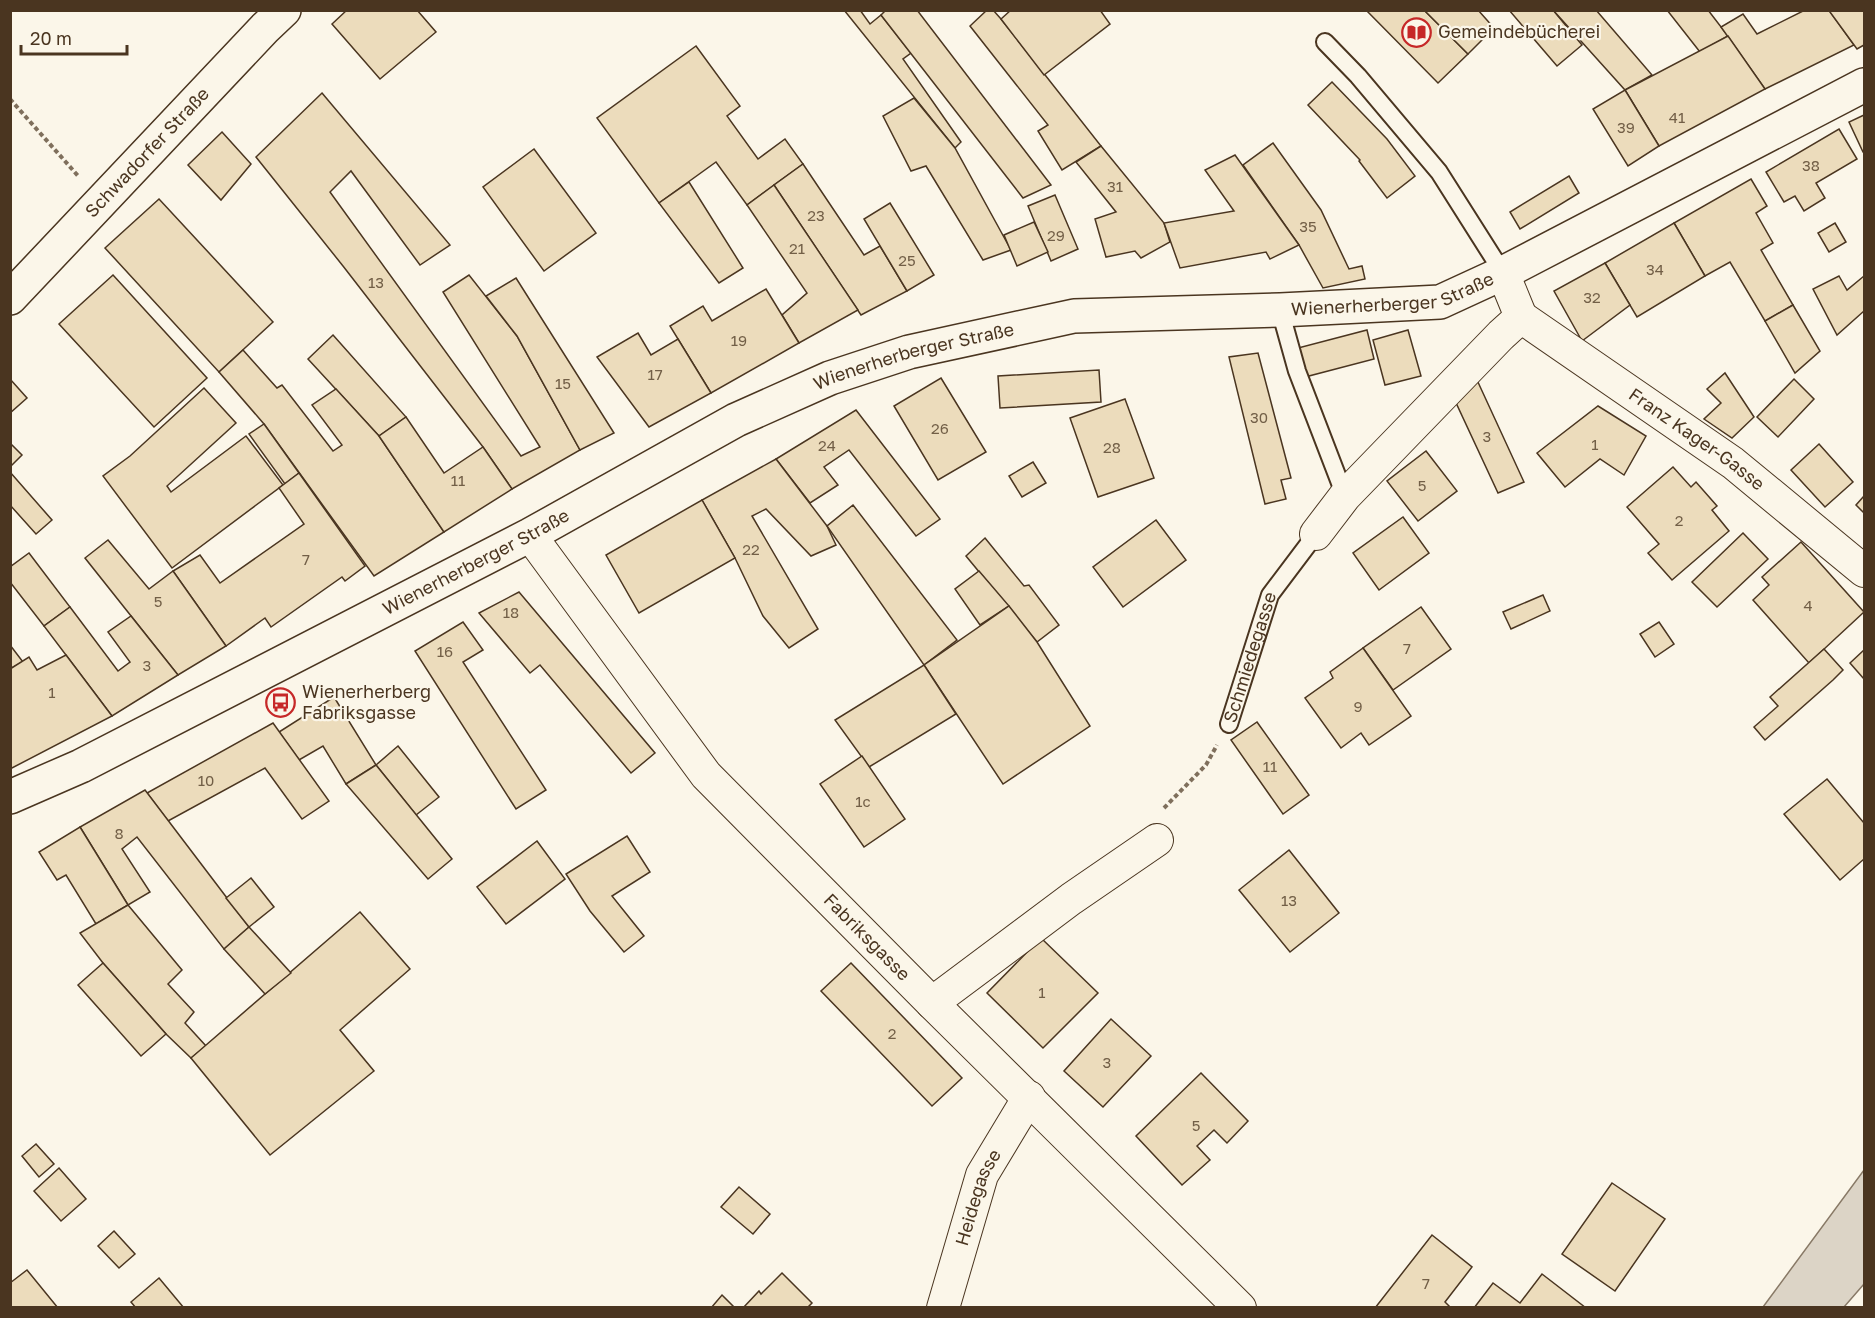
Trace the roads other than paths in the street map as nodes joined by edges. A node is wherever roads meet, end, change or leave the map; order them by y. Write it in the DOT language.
graph roads {
  1 [pos="284,10"];
  2 [pos="1325,42"];
  3 [pos="1864,85"];
  4 [pos="1503,273"];
  5 [pos="10,298"];
  6 [pos="1280,310"];
  7 [pos="1521,317"];
  8 [pos="1345,496"];
  9 [pos="1317,534"];
  10 [pos="530,535"];
  11 [pos="1864,571"];
  12 [pos="1229,724"];
  13 [pos="10,797"];
  14 [pos="1157,840"];
  15 [pos="932,1003"];
  16 [pos="1029,1097"];
  17 [pos="943,1308"];
  18 [pos="1240,1308"];
  1 -- 5 [label="street, Schwadorfer Straße"];
  2 -- 4 [label="lane"];
  3 -- 4 [label="street, Wienerherberger Straße"];
  4 -- 6 [label="street, Wienerherberger Straße"];
  4 -- 7 [label="street"];
  6 -- 8 [label="lane"];
  6 -- 10 [label="street, Wienerherberger Straße"];
  7 -- 8 [label="street, Schmiedegasse"];
  7 -- 11 [label="street, Franz Kager-Gasse"];
  8 -- 9 [label="street, Schmiedegasse"];
  9 -- 12 [label="lane, Schmiedegasse"];
  10 -- 13 [label="street, Wienerherberger Straße"];
  10 -- 15 [label="street, Fabriksgasse"];
  14 -- 15 [label="street"];
  15 -- 16 [label="street, Fabriksgasse"];
  16 -- 17 [label="street, Heidegasse"];
  16 -- 18 [label="street, Fabriksgasse"];
}
